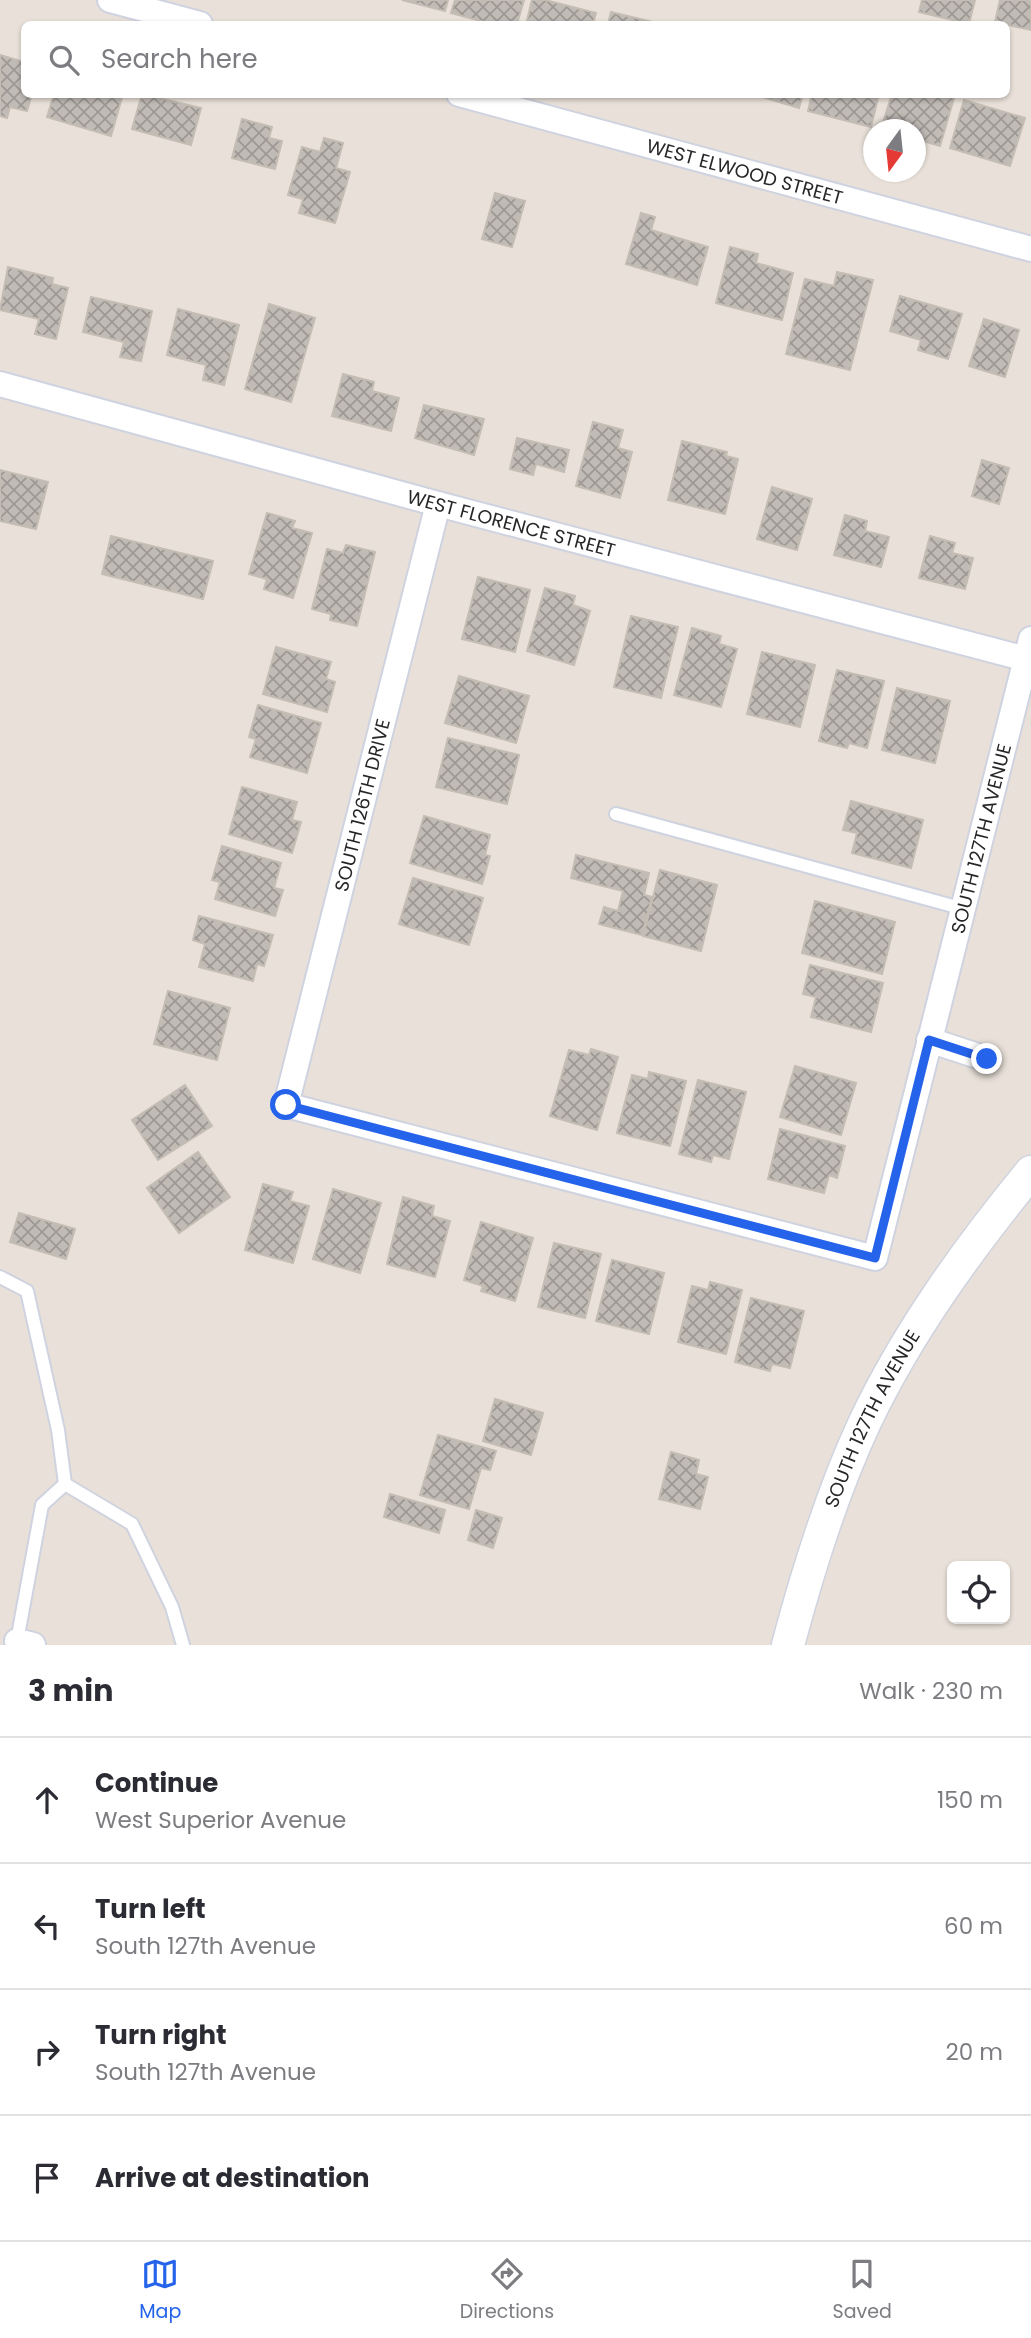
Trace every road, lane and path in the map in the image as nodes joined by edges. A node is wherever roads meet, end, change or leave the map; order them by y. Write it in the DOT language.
graph roads {
  1 [pos="110,0"];
  2 [pos="189,21"];
  3 [pos="474,98"];
  4 [pos="1031,249"];
  5 [pos="0,384"];
  6 [pos="438,504"];
  7 [pos="1028,649"];
  8 [pos="616,814"];
  9 [pos="964,909"];
  10 [pos="929,1040"];
  11 [pos="987,1059"];
  12 [pos="1031,1172"];
  13 [pos="875,1258"];
  14 [pos="0,1277"];
  15 [pos="65,1484"];
  16 [pos="25,1643"];
  17 [pos="183,1645"];
  18 [pos="788,1645"];
  1 -- 2 [label="street"];
  3 -- 4 [label="street, WEST ELWOOD STREET"];
  5 -- 6 [label="street, WEST FLORENCE STREET"];
  6 -- 7 [label="street, WEST FLORENCE STREET"];
  6 -- 13 [label="street, SOUTH 126TH DRIVE"];
  7 -- 9 [label="street, SOUTH 127TH AVENUE"];
  8 -- 9 [label="lane"];
  9 -- 10 [label="street, SOUTH 127TH AVENUE"];
  10 -- 11 [label="street"];
  10 -- 13 [label="street, SOUTH 127TH AVENUE"];
  12 -- 18 [label="street, SOUTH 127TH AVENUE"];
  14 -- 15 [label="lane"];
  15 -- 16 [label="lane"];
  15 -- 17 [label="lane"];
}
